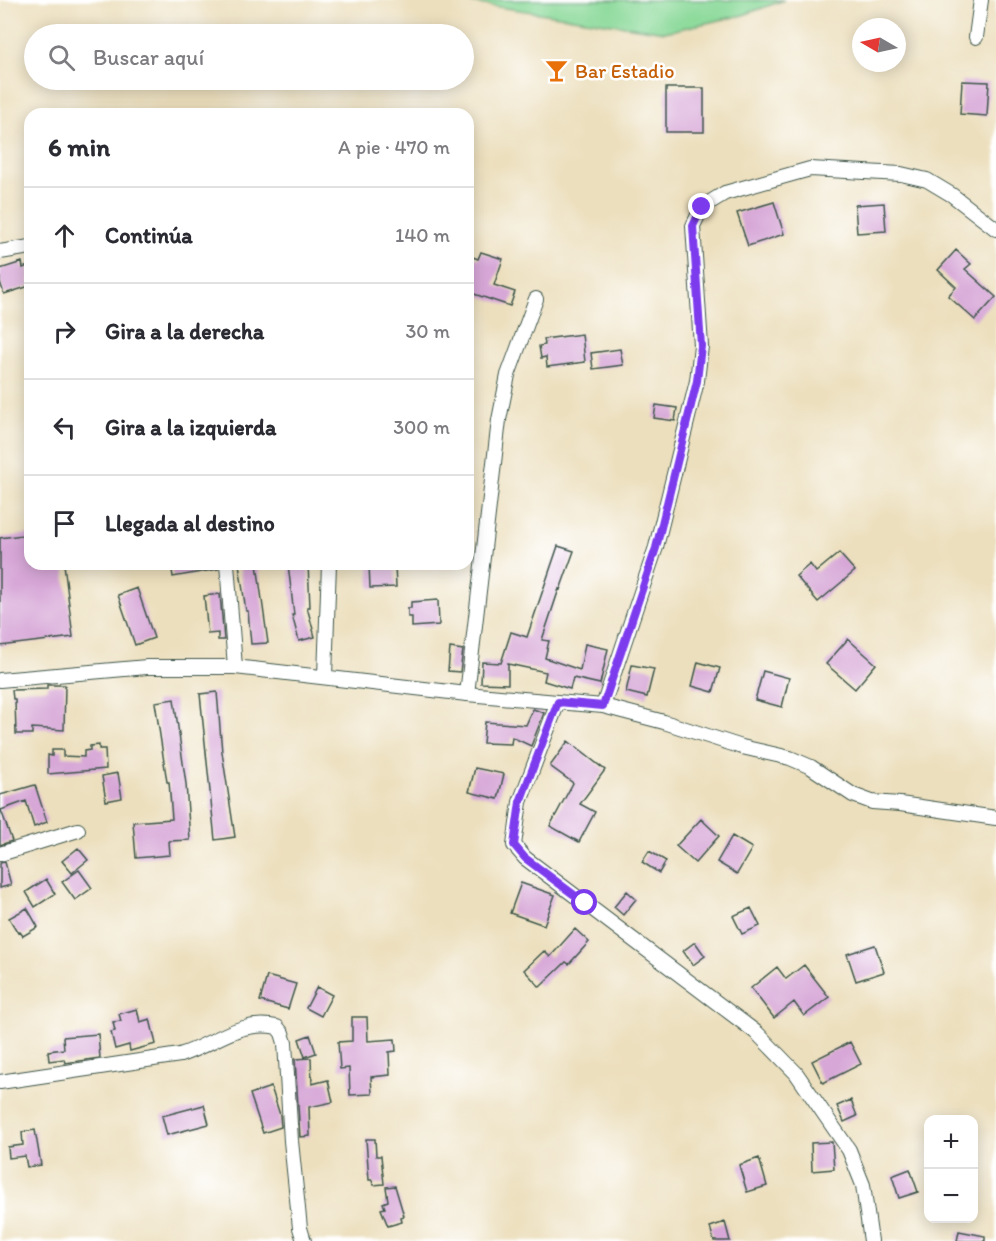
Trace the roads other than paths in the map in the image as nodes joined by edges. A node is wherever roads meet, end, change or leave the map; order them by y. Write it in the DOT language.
graph roads {
  1 [pos="981,0"];
  2 [pos="976,37"];
  3 [pos="996,229"];
  4 [pos="24,248"];
  5 [pos="0,252"];
  6 [pos="536,299"];
  7 [pos="228,570"];
  8 [pos="329,570"];
  9 [pos="236,667"];
  10 [pos="326,676"];
  11 [pos="0,680"];
  12 [pos="467,693"];
  13 [pos="558,702"];
  14 [pos="603,706"];
  15 [pos="996,818"];
  16 [pos="78,830"];
  17 [pos="0,854"];
  18 [pos="0,1082"];
  19 [pos="304,1241"];
  20 [pos="871,1241"];
  1 -- 2 [label="street"];
  3 -- 14 [label="street"];
  4 -- 5 [label="street"];
  6 -- 12 [label="street"];
  7 -- 9 [label="street"];
  8 -- 10 [label="street"];
  9 -- 10 [label="street"];
  9 -- 11 [label="street"];
  10 -- 12 [label="street"];
  12 -- 13 [label="street"];
  13 -- 14 [label="street"];
  13 -- 20 [label="street"];
  14 -- 15 [label="street"];
  16 -- 17 [label="street"];
  18 -- 19 [label="street"];
}
